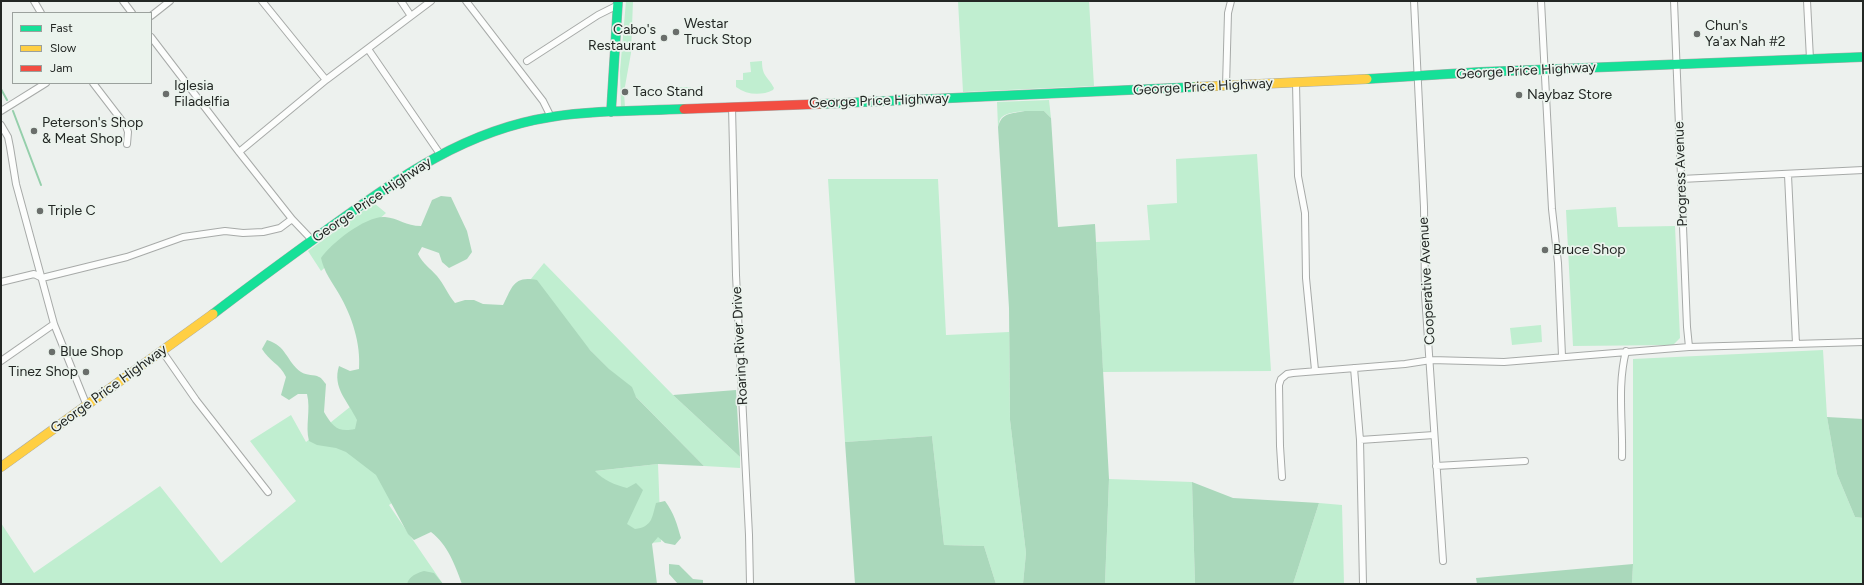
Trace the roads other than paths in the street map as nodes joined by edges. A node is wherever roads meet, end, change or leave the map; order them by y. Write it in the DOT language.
graph roads {
  1 [pos="34,1"];
  2 [pos="123,1"];
  3 [pos="170,1"];
  4 [pos="262,1"];
  5 [pos="401,1"];
  6 [pos="431,1"];
  7 [pos="466,1"];
  8 [pos="1231,1"];
  9 [pos="1414,1"];
  10 [pos="1541,1"];
  11 [pos="1674,1"];
  12 [pos="1807,1"];
  13 [pos="618,3"];
  14 [pos="40,12"];
  15 [pos="131,12"];
  16 [pos="152,15"];
  17 [pos="411,16"];
  18 [pos="152,38"];
  19 [pos="368,49"];
  20 [pos="1863,58"];
  21 [pos="1810,59"];
  22 [pos="527,62"];
  23 [pos="1677,64"];
  24 [pos="1545,70"];
  25 [pos="1418,76"];
  26 [pos="326,80"];
  27 [pos="1296,82"];
  28 [pos="44,84"];
  29 [pos="94,84"];
  30 [pos="1226,86"];
  31 [pos="732,108"];
  32 [pos="1,111"];
  33 [pos="611,112"];
  34 [pos="551,118"];
  35 [pos="1,125"];
  36 [pos="127,144"];
  37 [pos="239,152"];
  38 [pos="440,154"];
  39 [pos="1863,170"];
  40 [pos="1788,175"];
  41 [pos="1681,179"];
  42 [pos="292,219"];
  43 [pos="312,240"];
  44 [pos="42,278"];
  45 [pos="1,282"];
  46 [pos="54,324"];
  47 [pos="1863,342"];
  48 [pos="1796,344"];
  49 [pos="1689,347"];
  50 [pos="162,351"];
  51 [pos="1626,351"];
  52 [pos="1562,356"];
  53 [pos="1431,360"];
  54 [pos="1,361"];
  55 [pos="1354,368"];
  56 [pos="1315,370"];
  57 [pos="86,406"];
  58 [pos="1434,435"];
  59 [pos="1360,440"];
  60 [pos="1622,456"];
  61 [pos="1526,461"];
  62 [pos="1436,466"];
  63 [pos="1,467"];
  64 [pos="1282,477"];
  65 [pos="268,492"];
  66 [pos="1443,561"];
  67 [pos="750,584"];
  68 [pos="1363,584"];
  1 -- 14 [label="street"];
  2 -- 15 [label="street"];
  3 -- 16 [label="street"];
  4 -- 26 [label="street"];
  5 -- 17 [label="street"];
  6 -- 17 [label="street"];
  7 -- 34 [label="street"];
  8 -- 30 [label="street"];
  9 -- 25 [label="street, Cooperative Avenue"];
  10 -- 24 [label="street"];
  11 -- 23 [label="street, Progress Avenue"];
  12 -- 21 [label="street"];
  13 -- 22 [label="street"];
  13 -- 33 [label="main road"];
  17 -- 19 [label="street"];
  18 -- 37 [label="street"];
  19 -- 26 [label="street"];
  19 -- 38 [label="street"];
  20 -- 21 [label="main road, George Price Highway"];
  21 -- 23 [label="main road, George Price Highway"];
  23 -- 24 [label="main road, George Price Highway"];
  23 -- 41 [label="street, Progress Avenue"];
  24 -- 25 [label="main road, George Price Highway"];
  24 -- 52 [label="street"];
  25 -- 27 [label="main road, George Price Highway"];
  25 -- 53 [label="street, Cooperative Avenue"];
  26 -- 37 [label="street"];
  27 -- 30 [label="main road, George Price Highway"];
  27 -- 56 [label="street"];
  28 -- 32 [label="street"];
  29 -- 36 [label="street"];
  30 -- 31 [label="main road, George Price Highway"];
  31 -- 33 [label="main road, George Price Highway"];
  31 -- 67 [label="street, Roaring River Drive"];
  33 -- 34 [label="main road, George Price Highway"];
  34 -- 38 [label="main road, George Price Highway"];
  35 -- 44 [label="street"];
  37 -- 42 [label="street"];
  38 -- 43 [label="main road, George Price Highway"];
  39 -- 40 [label="street"];
  40 -- 41 [label="street"];
  40 -- 48 [label="street"];
  41 -- 49 [label="street, Progress Avenue"];
  42 -- 43 [label="street"];
  42 -- 44 [label="street"];
  43 -- 50 [label="main road, George Price Highway"];
  44 -- 45 [label="street"];
  44 -- 46 [label="street"];
  46 -- 54 [label="street"];
  46 -- 57 [label="street"];
  47 -- 48 [label="street"];
  48 -- 49 [label="street"];
  49 -- 51 [label="street"];
  50 -- 57 [label="main road, George Price Highway"];
  50 -- 65 [label="street"];
  51 -- 52 [label="street"];
  51 -- 60 [label="street"];
  52 -- 53 [label="street"];
  53 -- 55 [label="street"];
  53 -- 58 [label="street, Cooperative Avenue"];
  55 -- 56 [label="street"];
  55 -- 59 [label="street"];
  56 -- 64 [label="street"];
  57 -- 63 [label="main road, George Price Highway"];
  58 -- 59 [label="street"];
  58 -- 62 [label="street, Cooperative Avenue"];
  59 -- 68 [label="street"];
  61 -- 62 [label="street"];
  62 -- 66 [label="street, Cooperative Avenue"];
}
